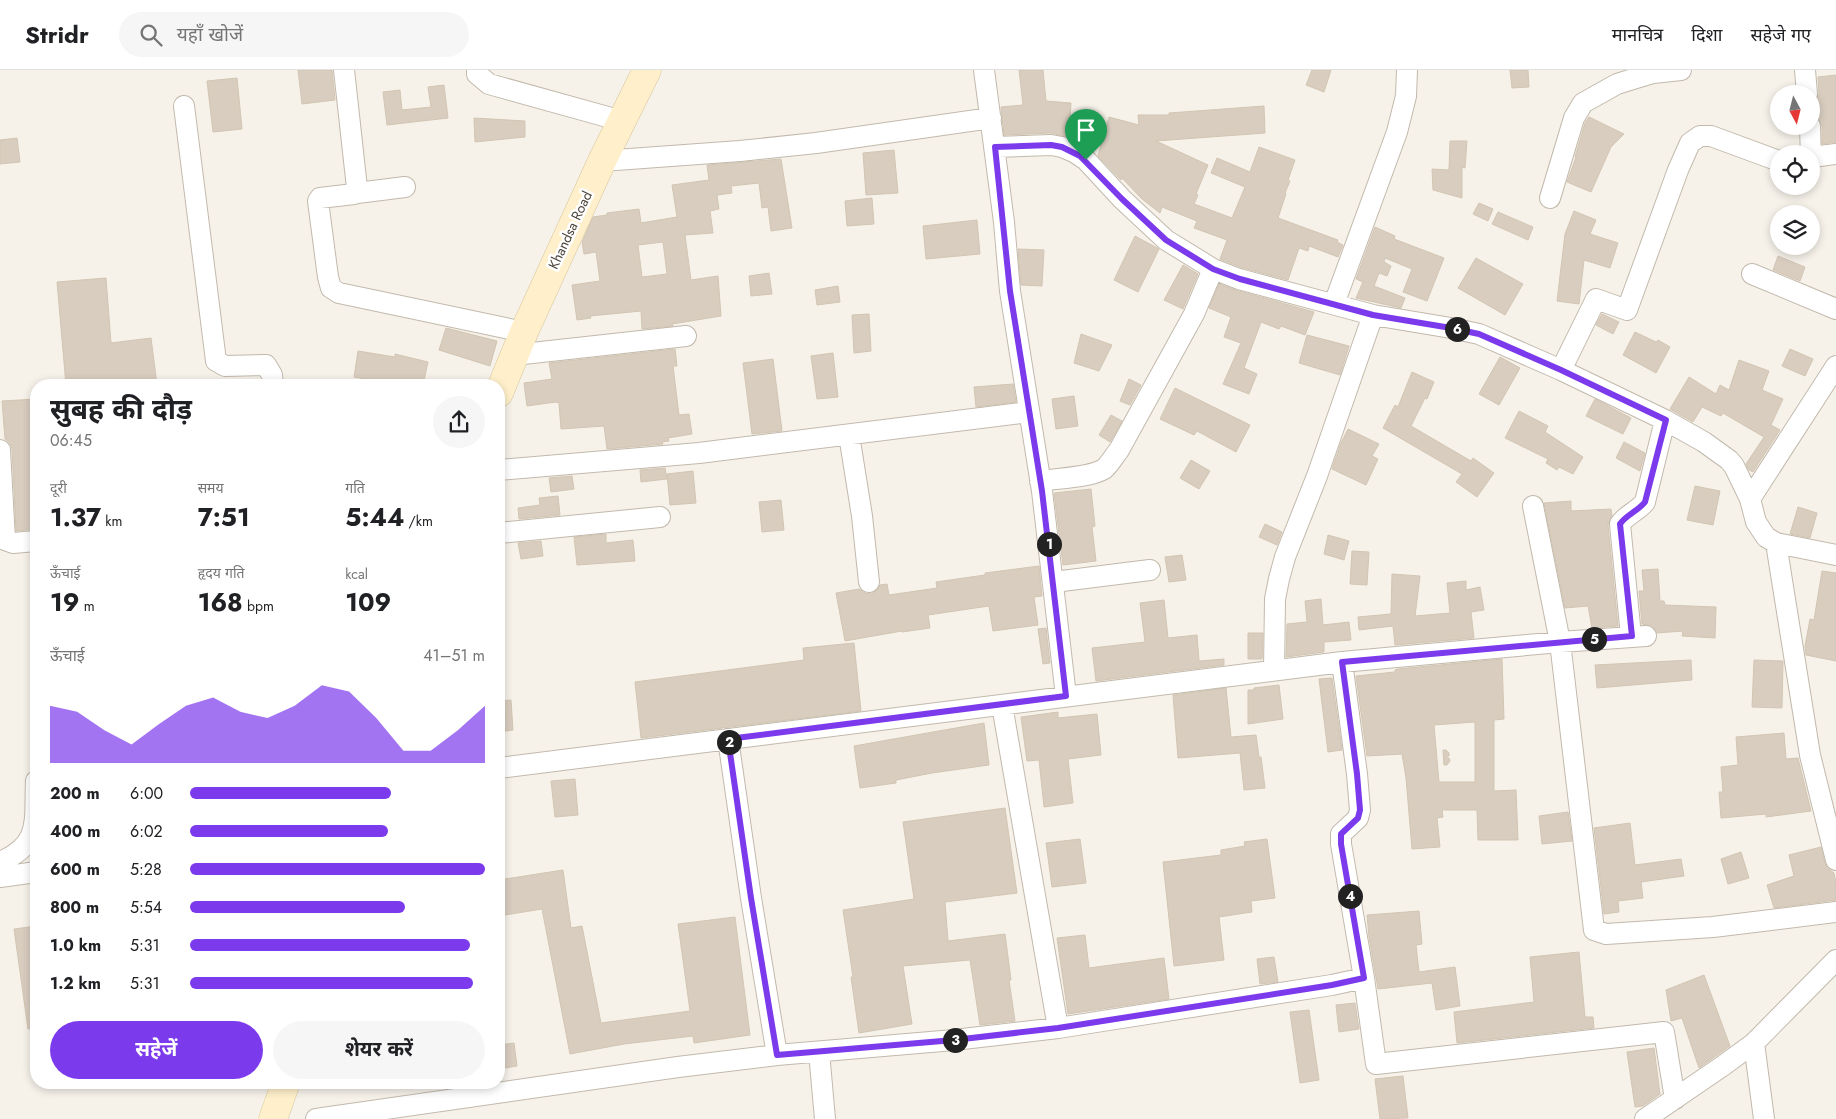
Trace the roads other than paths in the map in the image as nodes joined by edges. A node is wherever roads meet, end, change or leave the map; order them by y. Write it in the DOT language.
graph roads {
  1 [pos="344,70"];
  2 [pos="476,70"];
  3 [pos="648,70"];
  4 [pos="984,70"];
  5 [pos="1407,70"];
  6 [pos="1682,70"];
  7 [pos="1805,70"];
  8 [pos="1806,85"];
  9 [pos="184,106"];
  10 [pos="991,118"];
  11 [pos="622,121"];
  12 [pos="995,147"];
  13 [pos="1836,154"];
  14 [pos="1820,157"];
  15 [pos="1770,158"];
  16 [pos="602,160"];
  17 [pos="405,187"];
  18 [pos="357,192"];
  19 [pos="1550,198"];
  20 [pos="1213,269"];
  21 [pos="1752,274"];
  22 [pos="1334,304"];
  23 [pos="1836,309"];
  24 [pos="1373,315"];
  25 [pos="686,336"];
  26 [pos="519,343"];
  27 [pos="1836,366"];
  28 [pos="1561,370"];
  29 [pos="272,379"];
  30 [pos="505,379"];
  31 [pos="1029,412"];
  32 [pos="1666,420"];
  33 [pos="849,435"];
  34 [pos="0,450"];
  35 [pos="505,469"];
  36 [pos="1040,481"];
  37 [pos="1750,499"];
  38 [pos="1532,506"];
  39 [pos="660,517"];
  40 [pos="505,532"];
  41 [pos="30,542"];
  42 [pos="1776,543"];
  43 [pos="1836,555"];
  44 [pos="1150,570"];
  45 [pos="869,582"];
  46 [pos="1054,582"];
  47 [pos="1560,642"];
  48 [pos="1342,662"];
  49 [pos="1274,670"];
  50 [pos="1066,696"];
  51 [pos="1002,704"];
  52 [pos="728,739"];
  53 [pos="505,767"];
  54 [pos="30,838"];
  55 [pos="1836,860"];
  56 [pos="0,862"];
  57 [pos="30,873"];
  58 [pos="0,877"];
  59 [pos="1836,912"];
  60 [pos="1836,960"];
  61 [pos="1364,978"];
  62 [pos="1058,1028"];
  63 [pos="1754,1043"];
  64 [pos="819,1052"];
  65 [pos="777,1055"];
  66 [pos="284,1089"];
  67 [pos="1675,1099"];
  68 [pos="273,1119"];
  69 [pos="316,1119"];
  70 [pos="825,1119"];
  71 [pos="1645,1119"];
  72 [pos="1764,1119"];
  1 -- 18 [label="street"];
  2 -- 11 [label="street"];
  3 -- 11 [label="street, Khandsa Road"];
  4 -- 10 [label="street"];
  5 -- 22 [label="street"];
  6 -- 19 [label="street"];
  7 -- 8 [label="street"];
  9 -- 29 [label="street"];
  10 -- 12 [label="street"];
  10 -- 16 [label="street"];
  11 -- 16 [label="street, Khandsa Road"];
  12 -- 20 [label="street"];
  12 -- 31 [label="street"];
  13 -- 14 [label="street"];
  15 -- 28 [label="street"];
  16 -- 26 [label="street, Khandsa Road"];
  17 -- 18 [label="street"];
  18 -- 26 [label="street"];
  20 -- 22 [label="street"];
  20 -- 36 [label="street"];
  21 -- 23 [label="street"];
  22 -- 24 [label="street"];
  24 -- 28 [label="street"];
  24 -- 49 [label="street"];
  25 -- 26 [label="street"];
  26 -- 30 [label="street, Khandsa Road"];
  27 -- 37 [label="street"];
  28 -- 32 [label="street"];
  31 -- 33 [label="street"];
  31 -- 36 [label="street"];
  32 -- 37 [label="street"];
  32 -- 47 [label="street"];
  33 -- 35 [label="street"];
  33 -- 45 [label="street"];
  34 -- 41 [label="street"];
  36 -- 46 [label="street"];
  37 -- 42 [label="street"];
  38 -- 47 [label="street"];
  39 -- 40 [label="street"];
  42 -- 43 [label="street"];
  42 -- 55 [label="street"];
  44 -- 46 [label="street"];
  46 -- 50 [label="street"];
  47 -- 48 [label="street"];
  47 -- 59 [label="street"];
  48 -- 49 [label="street"];
  48 -- 61 [label="street"];
  49 -- 50 [label="street"];
  50 -- 51 [label="street"];
  51 -- 52 [label="street"];
  51 -- 62 [label="street"];
  52 -- 53 [label="street"];
  52 -- 65 [label="street"];
  54 -- 56 [label="street"];
  57 -- 58 [label="street"];
  60 -- 63 [label="street"];
  61 -- 62 [label="street"];
  61 -- 67 [label="street"];
  62 -- 64 [label="street"];
  63 -- 67 [label="street"];
  63 -- 72 [label="street"];
  64 -- 65 [label="street"];
  64 -- 70 [label="street"];
  65 -- 69 [label="street"];
  66 -- 68 [label="street"];
  67 -- 71 [label="street"];
}
